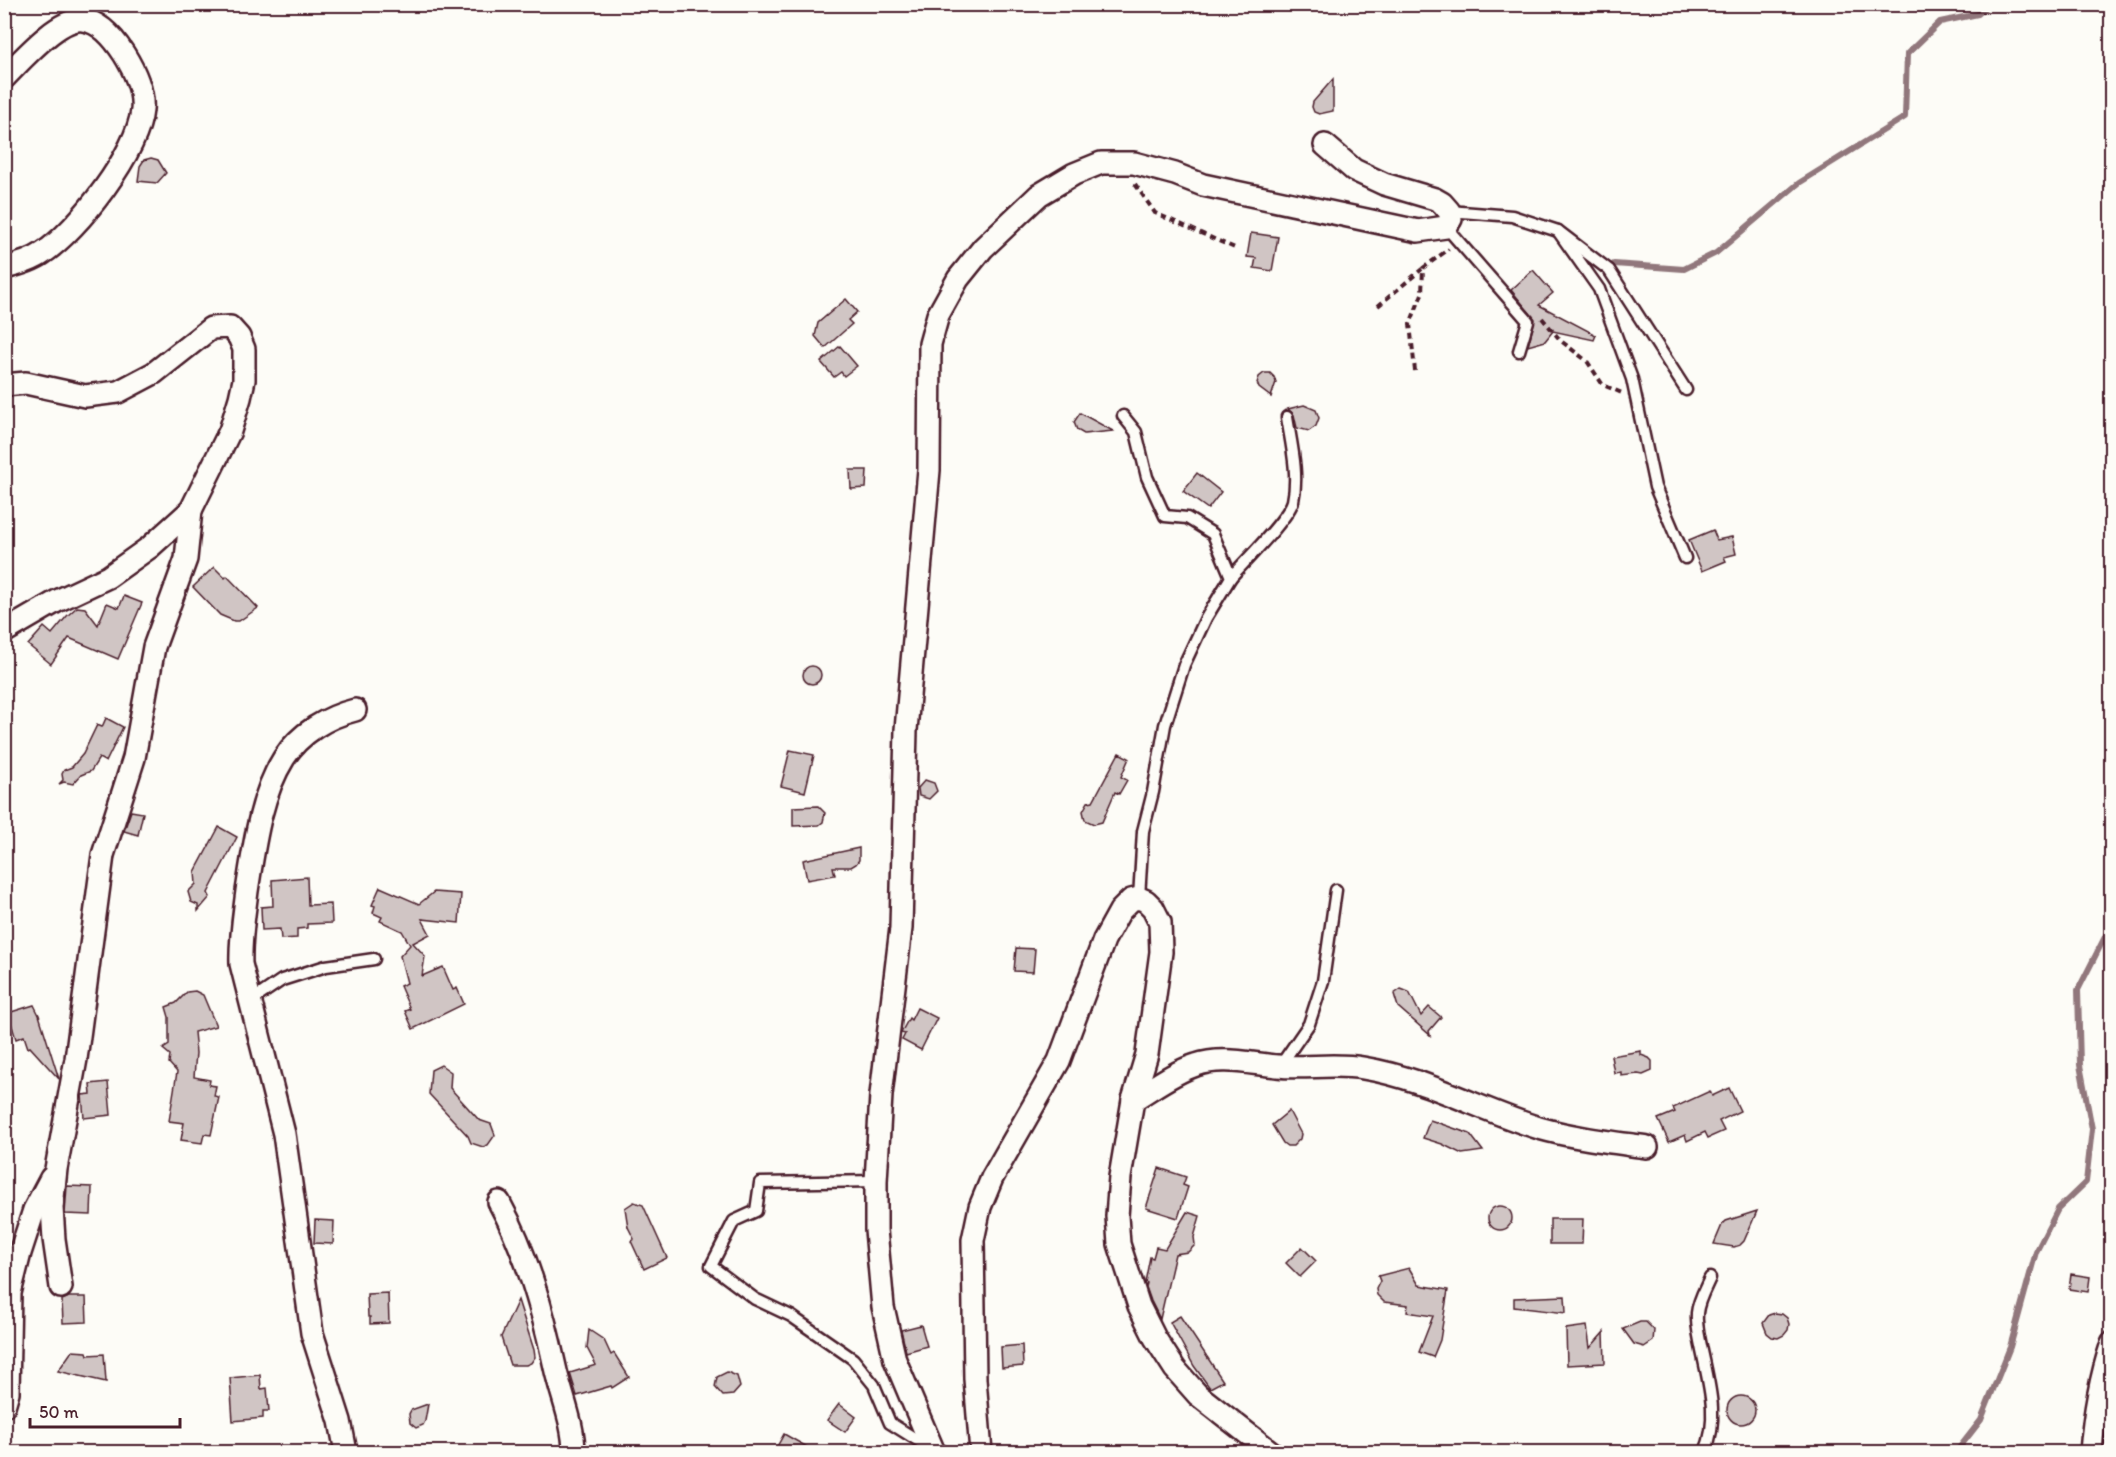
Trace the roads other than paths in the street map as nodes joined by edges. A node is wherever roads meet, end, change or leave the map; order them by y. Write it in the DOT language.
graph roads {
  1 [pos="4,78"];
  2 [pos="1325,145"];
  3 [pos="1451,226"];
  4 [pos="1558,231"];
  5 [pos="4,268"];
  6 [pos="1519,351"];
  7 [pos="4,385"];
  8 [pos="1686,390"];
  9 [pos="1123,416"];
  10 [pos="1287,417"];
  11 [pos="191,510"];
  12 [pos="1685,558"];
  13 [pos="1231,577"];
  14 [pos="4,632"];
  15 [pos="356,710"];
  16 [pos="1336,890"];
  17 [pos="1139,898"];
  18 [pos="374,959"];
  19 [pos="251,1001"];
  20 [pos="1279,1067"];
  21 [pos="1133,1100"];
  22 [pos="1647,1147"];
  23 [pos="56,1169"];
  24 [pos="876,1181"];
  25 [pos="499,1202"];
  26 [pos="1710,1278"];
  27 [pos="61,1287"];
  28 [pos="2112,1343"];
  29 [pos="4,1406"];
  30 [pos="933,1451"];
  31 [pos="346,1452"];
  32 [pos="574,1452"];
  33 [pos="981,1452"];
  34 [pos="1271,1452"];
  35 [pos="1705,1452"];
  36 [pos="2091,1452"];
  1 -- 5 [label="street"];
  2 -- 3 [label="street"];
  3 -- 4 [label="lane"];
  3 -- 6 [label="lane"];
  3 -- 24 [label="street"];
  4 -- 8 [label="lane"];
  4 -- 12 [label="lane"];
  7 -- 11 [label="street"];
  9 -- 13 [label="lane"];
  10 -- 13 [label="lane"];
  11 -- 14 [label="street"];
  11 -- 23 [label="street"];
  13 -- 17 [label="lane"];
  15 -- 19 [label="street"];
  16 -- 20 [label="lane"];
  17 -- 21 [label="street"];
  17 -- 33 [label="street"];
  18 -- 19 [label="lane"];
  19 -- 31 [label="street"];
  20 -- 21 [label="street"];
  20 -- 22 [label="street"];
  21 -- 34 [label="street"];
  23 -- 27 [label="street"];
  23 -- 29 [label="street"];
  24 -- 30 [label="street"];
  24 -- 30 [label="lane"];
  25 -- 32 [label="street"];
  26 -- 35 [label="lane"];
  28 -- 36 [label="street"];
}
